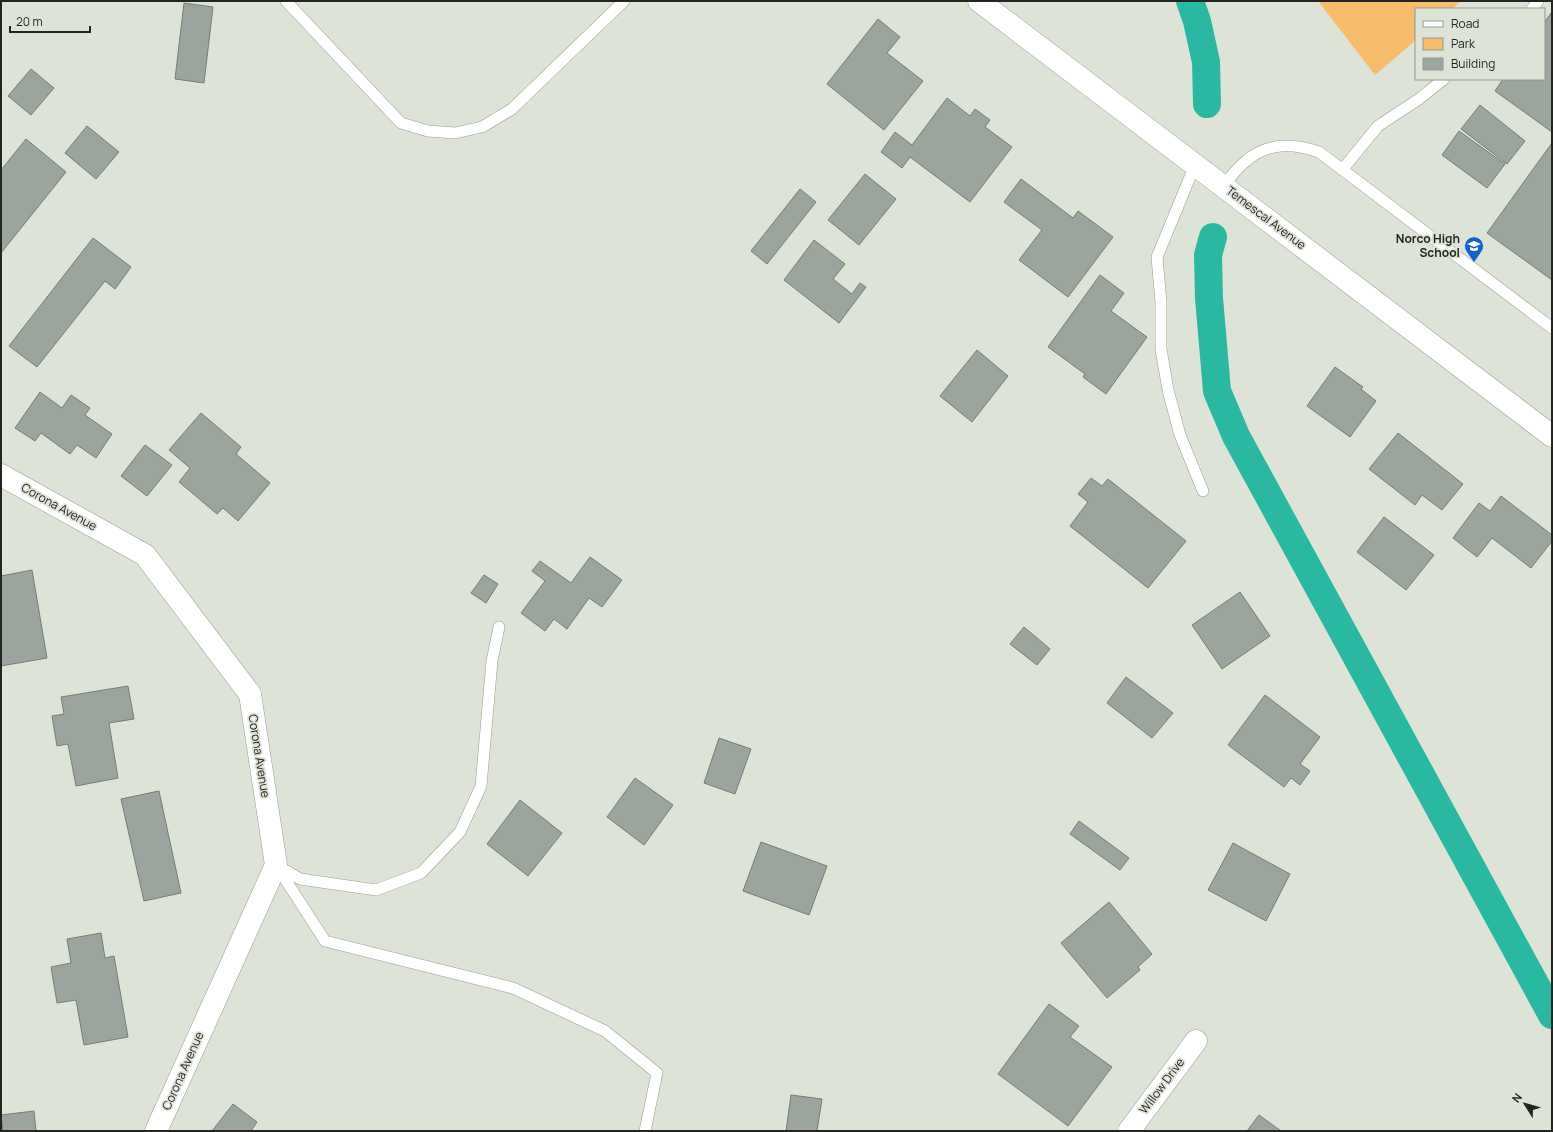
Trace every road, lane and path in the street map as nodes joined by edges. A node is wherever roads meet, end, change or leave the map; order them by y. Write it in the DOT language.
graph roads {
  1 [pos="286,1"];
  2 [pos="624,1"];
  3 [pos="979,1"];
  4 [pos="1443,80"];
  5 [pos="1195,165"];
  6 [pos="1342,170"];
  7 [pos="1223,186"];
  8 [pos="1552,328"];
  9 [pos="1552,436"];
  10 [pos="1,475"];
  11 [pos="1203,491"];
  12 [pos="499,628"];
  13 [pos="276,865"];
  14 [pos="1196,1041"];
  15 [pos="156,1131"];
  16 [pos="645,1131"];
  17 [pos="1129,1131"];
  1 -- 2 [label="lane"];
  3 -- 5 [label="street, Temescal Avenue"];
  4 -- 6 [label="lane"];
  5 -- 7 [label="street, Temescal Avenue"];
  5 -- 11 [label="lane"];
  6 -- 7 [label="lane"];
  6 -- 8 [label="lane"];
  7 -- 9 [label="street, Temescal Avenue"];
  10 -- 13 [label="street, Corona Avenue"];
  12 -- 13 [label="lane"];
  13 -- 15 [label="street, Corona Avenue"];
  13 -- 16 [label="lane"];
  14 -- 17 [label="street, Willow Drive"];
}
